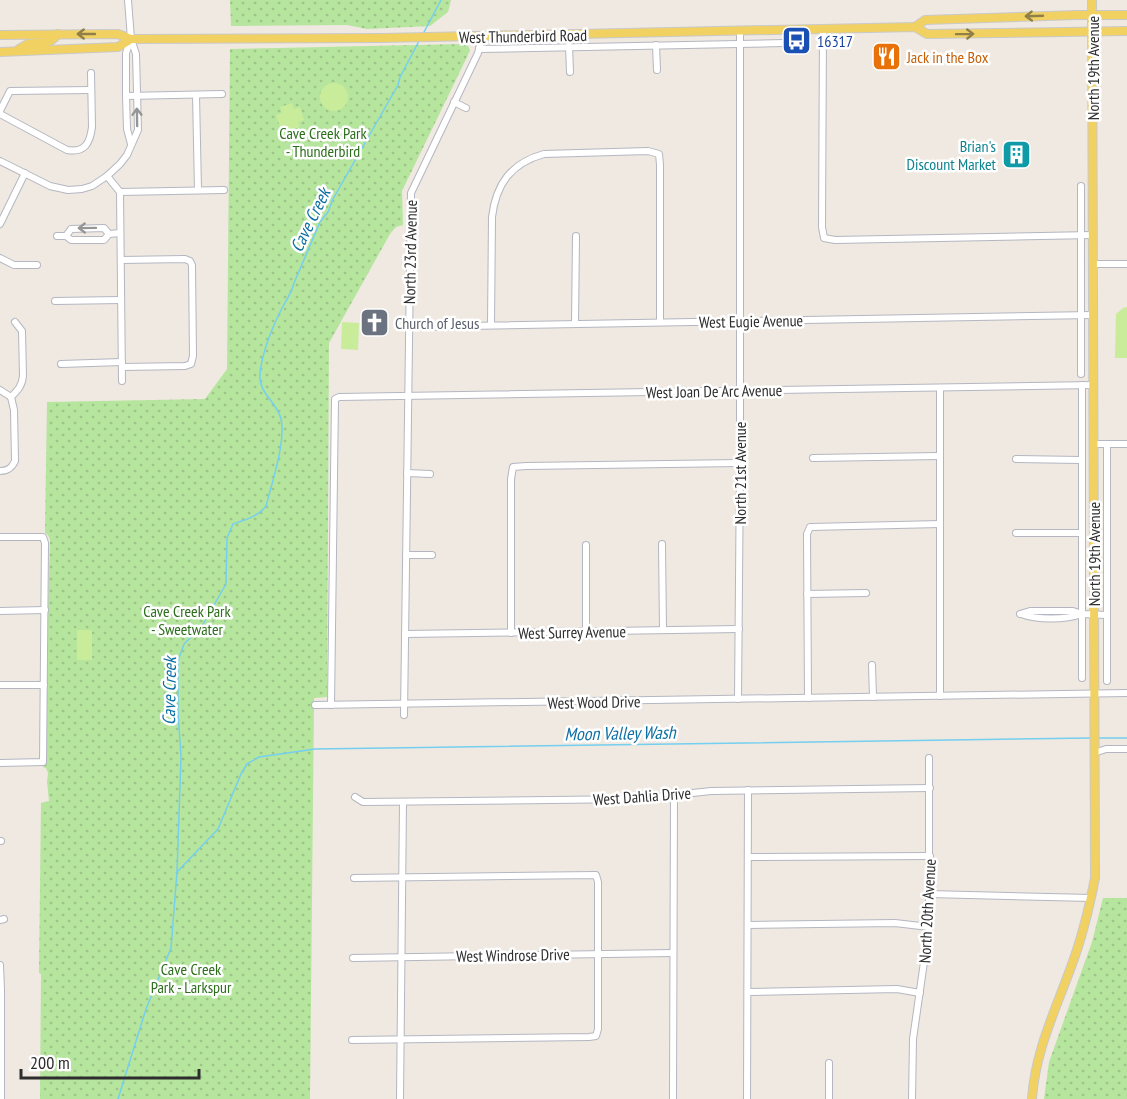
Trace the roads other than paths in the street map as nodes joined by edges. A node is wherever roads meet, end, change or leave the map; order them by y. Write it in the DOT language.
graph roads {
  1 [pos="128,0"];
  2 [pos="1092,0"];
  3 [pos="1093,15"];
  4 [pos="1127,15"];
  5 [pos="915,27"];
  6 [pos="823,29"];
  7 [pos="740,31"];
  8 [pos="1093,31"];
  9 [pos="1127,31"];
  10 [pos="58,34"];
  11 [pos="0,35"];
  12 [pos="480,37"];
  13 [pos="131,39"];
  14 [pos="741,43"];
  15 [pos="784,43"];
  16 [pos="656,45"];
  17 [pos="569,46"];
  18 [pos="479,49"];
  19 [pos="15,51"];
  20 [pos="0,52"];
  21 [pos="657,70"];
  22 [pos="570,72"];
  23 [pos="91,73"];
  24 [pos="91,90"];
  25 [pos="222,94"];
  26 [pos="196,95"];
  27 [pos="126,96"];
  28 [pos="137,96"];
  29 [pos="454,102"];
  30 [pos="466,108"];
  31 [pos="0,113"];
  32 [pos="131,145"];
  33 [pos="0,160"];
  34 [pos="25,173"];
  35 [pos="107,176"];
  36 [pos="1081,186"];
  37 [pos="198,190"];
  38 [pos="224,190"];
  39 [pos="120,192"];
  40 [pos="0,207"];
  41 [pos="7,211"];
  42 [pos="0,224"];
  43 [pos="120,233"];
  44 [pos="109,234"];
  45 [pos="1081,235"];
  46 [pos="1092,235"];
  47 [pos="57,236"];
  48 [pos="66,236"];
  49 [pos="576,236"];
  50 [pos="0,258"];
  51 [pos="121,260"];
  52 [pos="1092,264"];
  53 [pos="1127,264"];
  54 [pos="37,265"];
  55 [pos="121,300"];
  56 [pos="55,301"];
  57 [pos="1081,315"];
  58 [pos="1093,315"];
  59 [pos="740,321"];
  60 [pos="15,322"];
  61 [pos="660,322"];
  62 [pos="575,324"];
  63 [pos="491,325"];
  64 [pos="409,327"];
  65 [pos="61,363"];
  66 [pos="122,365"];
  67 [pos="1081,374"];
  68 [pos="122,381"];
  69 [pos="1082,385"];
  70 [pos="1094,385"];
  71 [pos="940,388"];
  72 [pos="0,390"];
  73 [pos="740,391"];
  74 [pos="408,396"];
  75 [pos="11,397"];
  76 [pos="1094,444"];
  77 [pos="1107,444"];
  78 [pos="1127,444"];
  79 [pos="940,456"];
  80 [pos="813,458"];
  81 [pos="1016,459"];
  82 [pos="1081,460"];
  83 [pos="740,463"];
  84 [pos="0,471"];
  85 [pos="406,473"];
  86 [pos="430,474"];
  87 [pos="940,524"];
  88 [pos="1016,533"];
  89 [pos="1081,533"];
  90 [pos="0,537"];
  91 [pos="662,544"];
  92 [pos="586,545"];
  93 [pos="406,555"];
  94 [pos="432,555"];
  95 [pos="866,593"];
  96 [pos="807,594"];
  97 [pos="45,610"];
  98 [pos="0,611"];
  99 [pos="1082,614"];
  100 [pos="1093,614"];
  101 [pos="1107,615"];
  102 [pos="739,629"];
  103 [pos="663,630"];
  104 [pos="586,632"];
  105 [pos="511,633"];
  106 [pos="405,634"];
  107 [pos="872,665"];
  108 [pos="1082,678"];
  109 [pos="1107,681"];
  110 [pos="0,685"];
  111 [pos="44,685"];
  112 [pos="1127,693"];
  113 [pos="1094,694"];
  114 [pos="940,696"];
  115 [pos="873,697"];
  116 [pos="808,698"];
  117 [pos="738,699"];
  118 [pos="315,705"];
  119 [pos="331,705"];
  120 [pos="404,705"];
  121 [pos="404,715"];
  122 [pos="1127,751"];
  123 [pos="1094,753"];
  124 [pos="929,758"];
  125 [pos="0,763"];
  126 [pos="930,788"];
  127 [pos="748,790"];
  128 [pos="674,795"];
  129 [pos="355,797"];
  130 [pos="404,802"];
  131 [pos="930,856"];
  132 [pos="749,858"];
  133 [pos="354,878"];
  134 [pos="403,878"];
  135 [pos="929,894"];
  136 [pos="1091,898"];
  137 [pos="748,925"];
  138 [pos="929,927"];
  139 [pos="673,953"];
  140 [pos="598,954"];
  141 [pos="402,957"];
  142 [pos="353,958"];
  143 [pos="0,965"];
  144 [pos="748,992"];
  145 [pos="920,993"];
  146 [pos="1,1022"];
  147 [pos="352,1040"];
  148 [pos="401,1040"];
  149 [pos="829,1063"];
  150 [pos="0,1092"];
  151 [pos="1,1099"];
  152 [pos="400,1099"];
  153 [pos="672,1099"];
  154 [pos="747,1099"];
  155 [pos="829,1099"];
  156 [pos="912,1099"];
  157 [pos="1032,1099"];
  1 -- 13 [label="street"];
  2 -- 3 [label="main road, North 19th Avenue"];
  3 -- 4 [label="main road, West Thunderbird Road"];
  3 -- 5 [label="main road, West Thunderbird Road, one-way"];
  3 -- 8 [label="main road, North 19th Avenue"];
  5 -- 6 [label="main road, West Thunderbird Road"];
  5 -- 8 [label="main road, West Thunderbird Road, one-way"];
  6 -- 7 [label="main road, West Thunderbird Road"];
  6 -- 45 [label="street"];
  7 -- 12 [label="main road, West Thunderbird Road"];
  7 -- 14 [label="street, North 21st Avenue"];
  8 -- 9 [label="main road, West Thunderbird Road"];
  8 -- 46 [label="main road, North 19th Avenue"];
  10 -- 11 [label="main road, West Thunderbird Road"];
  13 -- 10 [label="main road, West Thunderbird Road, one-way"];
  10 -- 19 [label="main road"];
  12 -- 13 [label="main road, West Thunderbird Road"];
  12 -- 18 [label="street, North 23rd Avenue"];
  13 -- 19 [label="main road, West Thunderbird Road"];
  13 -- 27 [label="street"];
  13 -- 28 [label="street"];
  14 -- 15 [label="street, West Thunderbird Road"];
  14 -- 16 [label="street, West Thunderbird Road"];
  14 -- 59 [label="street, North 21st Avenue"];
  16 -- 17 [label="street, West Thunderbird Road"];
  16 -- 21 [label="street"];
  17 -- 18 [label="street, West Thunderbird Road"];
  17 -- 22 [label="street, West Thunderbird Road"];
  18 -- 29 [label="street, North 23rd Avenue"];
  19 -- 20 [label="main road, West Thunderbird Road"];
  23 -- 24 [label="street"];
  24 -- 31 [label="street"];
  24 -- 31 [label="street"];
  25 -- 26 [label="street"];
  26 -- 28 [label="street"];
  26 -- 37 [label="street"];
  27 -- 28 [label="street"];
  27 -- 32 [label="street"];
  32 -- 28 [label="street, one-way"];
  29 -- 30 [label="street"];
  29 -- 64 [label="street, North 23rd Avenue"];
  32 -- 35 [label="street"];
  33 -- 34 [label="street"];
  34 -- 35 [label="street"];
  34 -- 41 [label="street"];
  35 -- 39 [label="street"];
  36 -- 45 [label="street"];
  37 -- 38 [label="street"];
  37 -- 39 [label="street"];
  39 -- 43 [label="street"];
  40 -- 41 [label="street"];
  41 -- 42 [label="street"];
  43 -- 44 [label="street"];
  43 -- 51 [label="street"];
  44 -- 48 [label="street"];
  44 -- 48 [label="street, one-way"];
  45 -- 46 [label="street"];
  45 -- 57 [label="street"];
  46 -- 52 [label="main road, North 19th Avenue"];
  47 -- 48 [label="street"];
  49 -- 62 [label="street"];
  50 -- 54 [label="street"];
  51 -- 55 [label="street"];
  51 -- 66 [label="street"];
  52 -- 53 [label="street"];
  52 -- 58 [label="main road, North 19th Avenue"];
  55 -- 56 [label="street"];
  55 -- 66 [label="street"];
  57 -- 58 [label="street, West Eugie Avenue"];
  57 -- 59 [label="street, West Eugie Avenue"];
  57 -- 67 [label="street"];
  58 -- 70 [label="main road, North 19th Avenue"];
  59 -- 61 [label="street, West Eugie Avenue"];
  59 -- 73 [label="street, North 21st Avenue"];
  60 -- 75 [label="street"];
  61 -- 62 [label="street, West Eugie Avenue"];
  61 -- 63 [label="street"];
  62 -- 63 [label="street, West Eugie Avenue"];
  63 -- 64 [label="street, West Eugie Avenue"];
  64 -- 74 [label="street, North 23rd Avenue"];
  65 -- 66 [label="street"];
  66 -- 68 [label="street"];
  69 -- 70 [label="street, West Joan De Arc Avenue"];
  69 -- 71 [label="street, West Joan De Arc Avenue"];
  69 -- 82 [label="street, North 19th Avenue"];
  70 -- 76 [label="main road, North 19th Avenue"];
  71 -- 73 [label="street, West Joan De Arc Avenue"];
  71 -- 79 [label="street"];
  72 -- 75 [label="street"];
  73 -- 74 [label="street, West Joan De Arc Avenue"];
  73 -- 83 [label="street, North 21st Avenue"];
  74 -- 85 [label="street, North 23rd Avenue"];
  74 -- 119 [label="street, West Joan De Arc Avenue"];
  75 -- 84 [label="street"];
  76 -- 77 [label="street"];
  76 -- 100 [label="main road, North 19th Avenue"];
  77 -- 78 [label="street"];
  77 -- 101 [label="street, North 19th Avenue"];
  79 -- 80 [label="street"];
  79 -- 87 [label="street"];
  81 -- 82 [label="street"];
  82 -- 89 [label="street, North 19th Avenue"];
  83 -- 102 [label="street, North 21st Avenue"];
  83 -- 105 [label="street"];
  85 -- 86 [label="street"];
  85 -- 93 [label="street, North 23rd Avenue"];
  87 -- 96 [label="street"];
  87 -- 114 [label="street"];
  88 -- 89 [label="street"];
  89 -- 99 [label="street, North 19th Avenue"];
  90 -- 97 [label="street"];
  91 -- 103 [label="street"];
  92 -- 104 [label="street"];
  93 -- 94 [label="street"];
  93 -- 106 [label="street, North 23rd Avenue"];
  95 -- 96 [label="street"];
  96 -- 116 [label="street"];
  97 -- 98 [label="street"];
  97 -- 111 [label="street"];
  99 -- 99 [label="street"];
  99 -- 100 [label="street"];
  99 -- 108 [label="street, North 19th Avenue"];
  100 -- 101 [label="street"];
  100 -- 113 [label="main road, North 19th Avenue"];
  101 -- 109 [label="street, North 19th Avenue"];
  102 -- 103 [label="street, West Surrey Avenue"];
  102 -- 117 [label="street, North 21st Avenue"];
  103 -- 104 [label="street, West Surrey Avenue"];
  104 -- 105 [label="street, West Surrey Avenue"];
  105 -- 106 [label="street, West Surrey Avenue"];
  106 -- 120 [label="street, North 23rd Avenue"];
  107 -- 115 [label="street"];
  110 -- 111 [label="street"];
  111 -- 125 [label="street"];
  112 -- 113 [label="street, West Wood Drive"];
  113 -- 114 [label="street, West Wood Drive"];
  113 -- 123 [label="main road, North 19th Avenue"];
  114 -- 115 [label="street, West Wood Drive"];
  115 -- 116 [label="street, West Wood Drive"];
  116 -- 117 [label="street, West Wood Drive"];
  117 -- 120 [label="street, West Wood Drive"];
  118 -- 119 [label="street, West Wood Drive"];
  119 -- 120 [label="street, West Wood Drive"];
  120 -- 121 [label="street, North 23rd Avenue"];
  122 -- 123 [label="street"];
  123 -- 136 [label="main road, North 19th Avenue"];
  124 -- 126 [label="street, North 20th Avenue"];
  126 -- 127 [label="street, West Dahlia Drive"];
  126 -- 131 [label="street, North 20th Avenue"];
  127 -- 128 [label="street, West Dahlia Drive"];
  127 -- 132 [label="street"];
  128 -- 130 [label="street, West Dahlia Drive"];
  128 -- 139 [label="street"];
  129 -- 130 [label="street, West Dahlia Drive"];
  130 -- 134 [label="street"];
  131 -- 132 [label="street"];
  131 -- 135 [label="street, North 20th Avenue"];
  132 -- 137 [label="street"];
  133 -- 134 [label="street"];
  134 -- 140 [label="street"];
  134 -- 141 [label="street"];
  135 -- 136 [label="street"];
  135 -- 138 [label="street, North 20th Avenue"];
  136 -- 157 [label="main road, North 19th Avenue"];
  137 -- 138 [label="street"];
  137 -- 144 [label="street"];
  138 -- 145 [label="street, North 20th Avenue"];
  139 -- 140 [label="street, West Windrose Drive"];
  139 -- 153 [label="street"];
  140 -- 141 [label="street, West Windrose Drive"];
  140 -- 148 [label="street"];
  141 -- 142 [label="street, West Windrose Drive"];
  141 -- 148 [label="street"];
  143 -- 146 [label="street"];
  144 -- 145 [label="street"];
  144 -- 154 [label="street"];
  145 -- 156 [label="street, North 20th Avenue"];
  146 -- 150 [label="street"];
  147 -- 148 [label="street"];
  148 -- 152 [label="street"];
  149 -- 155 [label="street"];
  150 -- 151 [label="street"];
}
